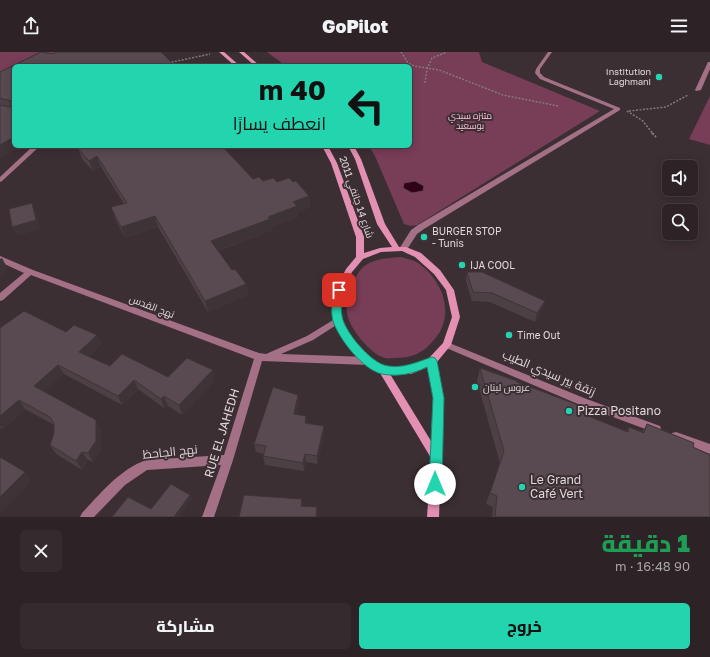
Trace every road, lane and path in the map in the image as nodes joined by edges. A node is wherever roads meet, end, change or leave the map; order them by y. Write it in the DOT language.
graph roads {
  1 [pos="221,52"];
  2 [pos="241,52"];
  3 [pos="401,52"];
  4 [pos="447,52"];
  5 [pos="550,52"];
  6 [pos="211,53"];
  7 [pos="710,63"];
  8 [pos="163,64"];
  9 [pos="236,64"];
  10 [pos="256,64"];
  11 [pos="410,64"];
  12 [pos="412,65"];
  13 [pos="427,69"];
  14 [pos="425,83"];
  15 [pos="698,90"];
  16 [pos="558,106"];
  17 [pos="656,137"];
  18 [pos="35,148"];
  19 [pos="326,148"];
  20 [pos="352,148"];
  21 [pos="0,180"];
  22 [pos="400,249"];
  23 [pos="360,258"];
  24 [pos="0,259"];
  25 [pos="30,272"];
  26 [pos="0,298"];
  27 [pos="338,320"];
  28 [pos="447,345"];
  29 [pos="264,357"];
  30 [pos="368,361"];
  31 [pos="432,361"];
  32 [pos="383,370"];
  33 [pos="710,449"];
  34 [pos="436,457"];
  35 [pos="228,460"];
  36 [pos="86,517"];
  37 [pos="208,517"];
  38 [pos="433,517"];
  1 -- 9 [label="main road"];
  2 -- 10 [label="main road"];
  3 -- 11 [label="path"];
  4 -- 13 [label="path"];
  5 -- 22 [label="street"];
  6 -- 8 [label="path"];
  7 -- 15 [label="street"];
  12 -- 13 [label="path"];
  13 -- 14 [label="path"];
  13 -- 16 [label="path"];
  15 -- 17 [label="path"];
  18 -- 21 [label="street"];
  19 -- 23 [label="main road, شارع 14 جانفي 2011"];
  20 -- 22 [label="main road, شارع 14 جانفي 2011"];
  22 -- 23 [label="main road"];
  22 -- 28 [label="main road"];
  23 -- 27 [label="main road"];
  24 -- 25 [label="street, نهج القدس"];
  25 -- 26 [label="street"];
  25 -- 29 [label="street, نهج القدس"];
  27 -- 29 [label="street"];
  27 -- 30 [label="main road"];
  28 -- 31 [label="main road"];
  28 -- 33 [label="street, زنقة بير سيدي الطيب"];
  29 -- 30 [label="street, نهج القدس"];
  29 -- 35 [label="street, RUE EL JAHEDH"];
  30 -- 32 [label="main road"];
  31 -- 32 [label="main road"];
  31 -- 34 [label="main road"];
  32 -- 34 [label="main road"];
  34 -- 38 [label="main road"];
  35 -- 36 [label="street, نهج الجاحظ"];
  35 -- 37 [label="street, RUE EL JAHEDH"];
}
